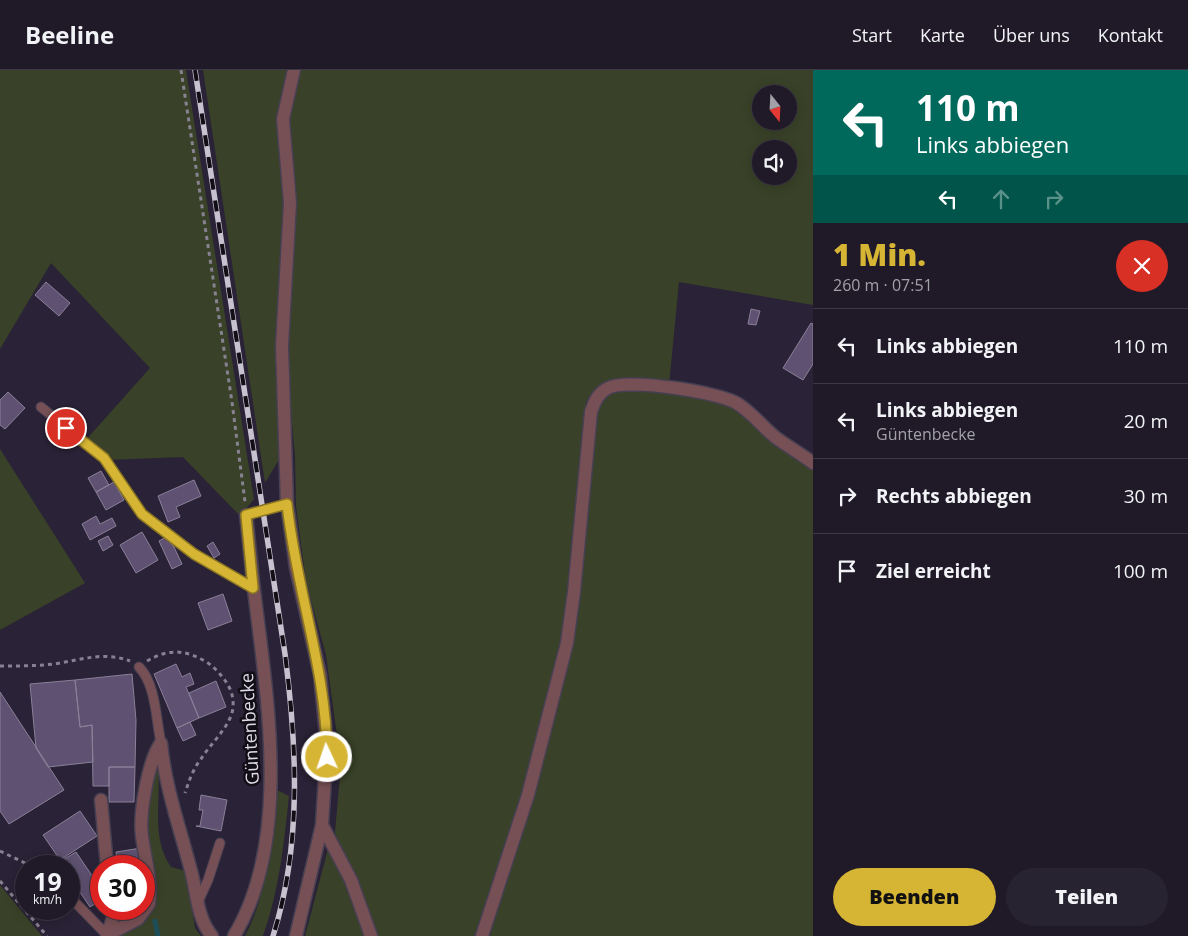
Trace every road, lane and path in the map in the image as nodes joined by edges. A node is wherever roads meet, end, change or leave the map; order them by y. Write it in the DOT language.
graph roads {
  1 [pos="181,70"];
  2 [pos="294,70"];
  3 [pos="41,407"];
  4 [pos="813,463"];
  5 [pos="287,504"];
  6 [pos="246,515"];
  7 [pos="253,588"];
  8 [pos="0,666"];
  9 [pos="139,667"];
  10 [pos="161,743"];
  11 [pos="184,795"];
  12 [pos="101,800"];
  13 [pos="322,825"];
  14 [pos="220,844"];
  15 [pos="0,852"];
  16 [pos="106,855"];
  17 [pos="15,859"];
  18 [pos="0,881"];
  19 [pos="198,902"];
  20 [pos="80,908"];
  21 [pos="112,920"];
  22 [pos="47,936"];
  23 [pos="107,936"];
  24 [pos="212,936"];
  25 [pos="234,936"];
  26 [pos="296,936"];
  27 [pos="371,936"];
  28 [pos="482,936"];
  1 -- 6 [label="path"];
  2 -- 5 [label="street"];
  3 -- 7 [label="lane"];
  4 -- 28 [label="street"];
  5 -- 6 [label="lane"];
  5 -- 13 [label="street"];
  6 -- 7 [label="street, Güntenbecke"];
  7 -- 25 [label="street, Güntenbecke"];
  8 -- 9 [label="path"];
  9 -- 10 [label="lane"];
  9 -- 11 [label="path"];
  10 -- 19 [label="street"];
  10 -- 23 [label="street"];
  12 -- 16 [label="street"];
  13 -- 26 [label="street"];
  13 -- 27 [label="street"];
  14 -- 19 [label="lane"];
  15 -- 17 [label="path"];
  18 -- 22 [label="path"];
  19 -- 24 [label="street"];
  20 -- 23 [label="lane"];
  21 -- 23 [label="street"];
}
